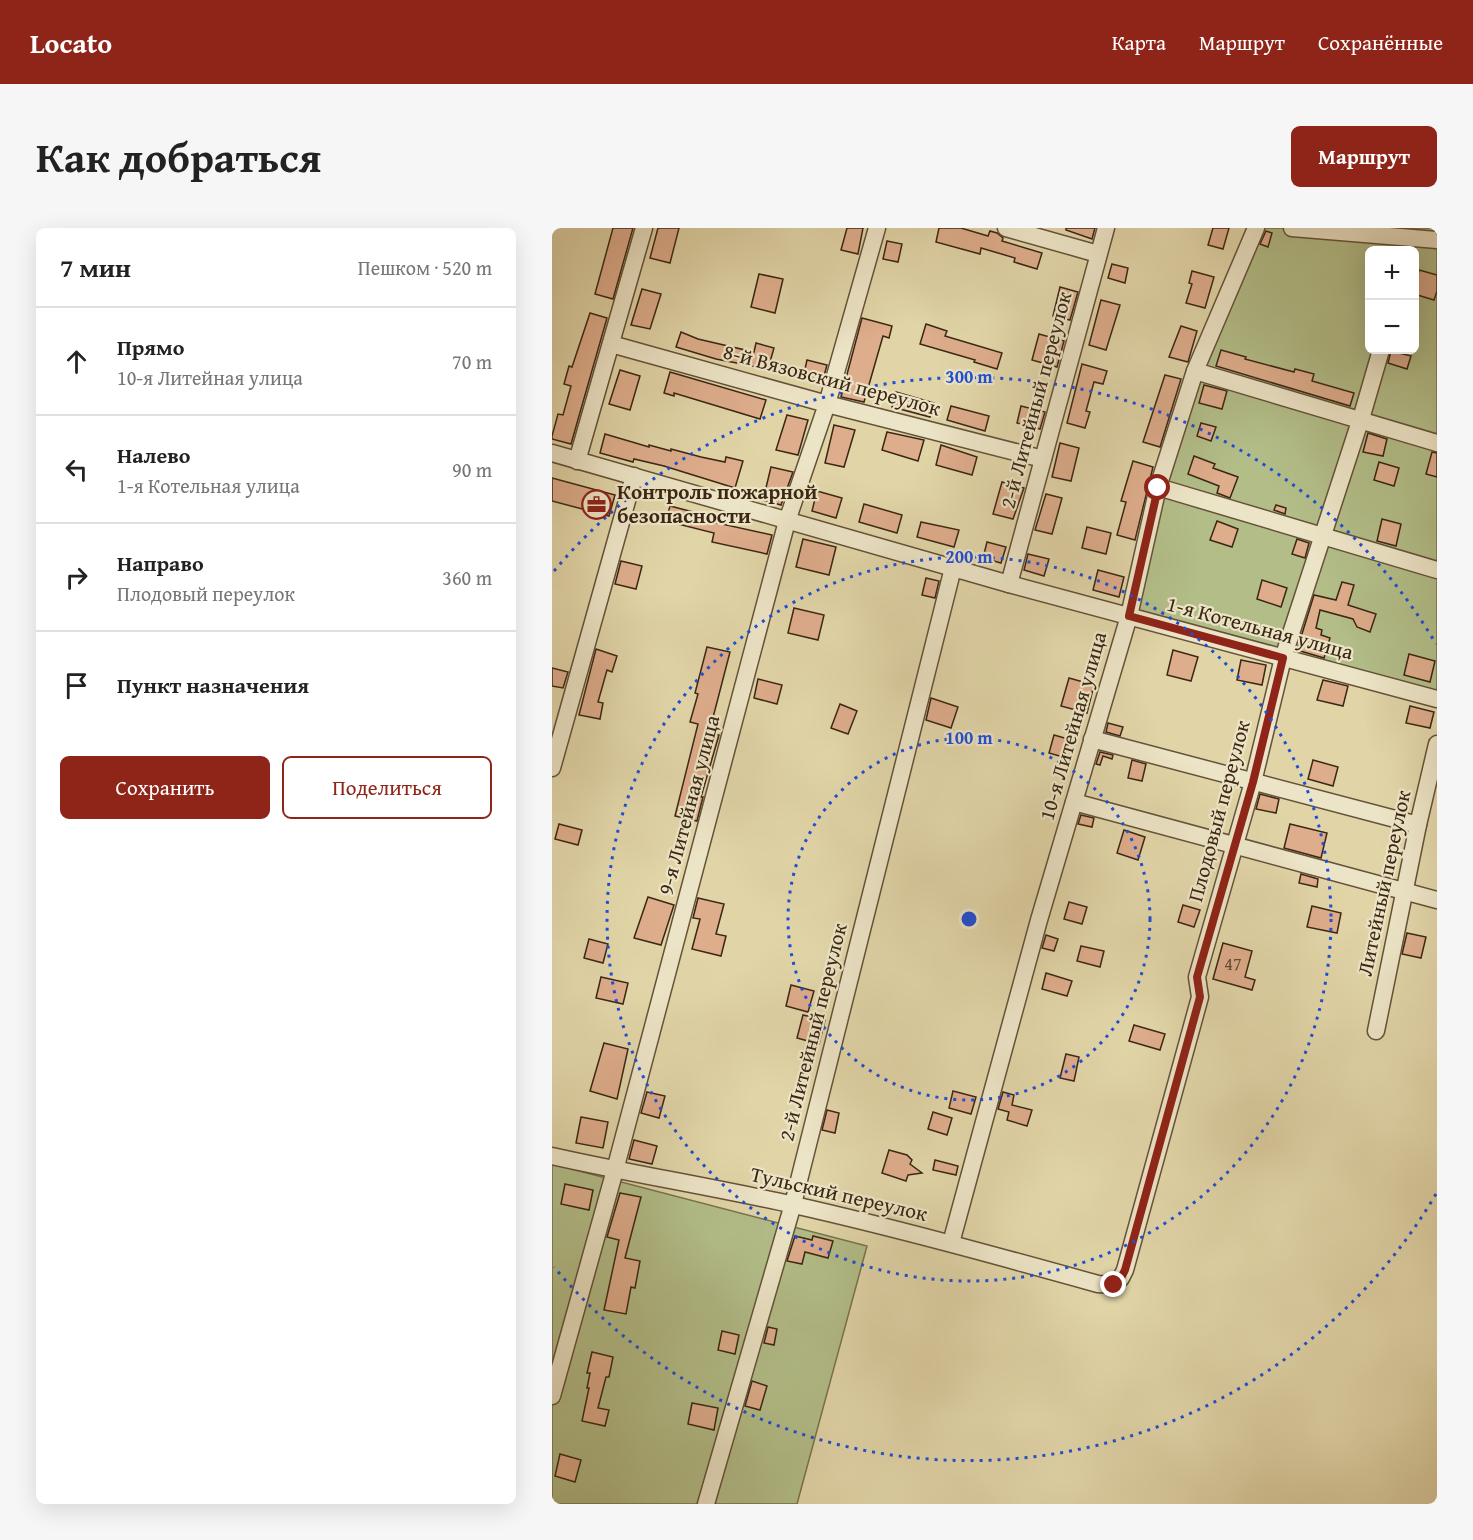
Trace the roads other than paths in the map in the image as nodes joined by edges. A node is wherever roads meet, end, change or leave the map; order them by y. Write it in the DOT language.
graph roads {
  1 [pos="644,228"];
  2 [pos="877,228"];
  3 [pos="1006,228"];
  4 [pos="1106,228"];
  5 [pos="1256,228"];
  6 [pos="1292,228"];
  7 [pos="1403,238"];
  8 [pos="1437,240"];
  9 [pos="1098,254"];
  10 [pos="611,344"];
  11 [pos="1380,354"];
  12 [pos="1195,371"];
  13 [pos="827,404"];
  14 [pos="1360,421"];
  15 [pos="1437,443"];
  16 [pos="552,453"];
  17 [pos="1043,459"];
  18 [pos="577,460"];
  19 [pos="634,476"];
  20 [pos="1158,488"];
  21 [pos="787,521"];
  22 [pos="1323,537"];
  23 [pos="953,568"];
  24 [pos="1437,570"];
  25 [pos="1009,584"];
  26 [pos="1129,616"];
  27 [pos="1283,658"];
  28 [pos="1437,699"];
  29 [pos="1092,739"];
  30 [pos="1437,744"];
  31 [pos="552,768"];
  32 [pos="1253,782"];
  33 [pos="1074,802"];
  34 [pos="1419,825"];
  35 [pos="1234,845"];
  36 [pos="1405,890"];
  37 [pos="1437,900"];
  38 [pos="1377,1031"];
  39 [pos="552,1155"];
  40 [pos="615,1170"];
  41 [pos="793,1204"];
  42 [pos="951,1243"];
  43 [pos="1114,1285"];
  44 [pos="552,1396"];
  45 [pos="706,1504"];
  1 -- 10 [label="street"];
  2 -- 13 [label="street, 9-я Литейная улица"];
  3 -- 9 [label="street"];
  4 -- 9 [label="street, 2-й Литейный переулок"];
  5 -- 12 [label="street, 10-я Литейная улица"];
  6 -- 7 [label="street"];
  7 -- 8 [label="street"];
  9 -- 17 [label="street, 2-й Литейный переулок"];
  10 -- 13 [label="street, 8-й Вязовский переулок"];
  10 -- 18 [label="street"];
  11 -- 14 [label="street, Плодовый переулок"];
  12 -- 14 [label="street"];
  12 -- 20 [label="street, 10-я Литейная улица"];
  13 -- 17 [label="street, 8-й Вязовский переулок"];
  13 -- 21 [label="street, 9-я Литейная улица"];
  14 -- 15 [label="street"];
  14 -- 22 [label="street, Плодовый переулок"];
  16 -- 18 [label="street, 1-я Котельная улица"];
  17 -- 25 [label="street, 2-й Литейный переулок"];
  18 -- 19 [label="street, 1-я Котельная улица"];
  19 -- 21 [label="street, 1-я Котельная улица"];
  19 -- 31 [label="street"];
  20 -- 22 [label="street"];
  20 -- 26 [label="street, 10-я Литейная улица"];
  21 -- 23 [label="street, 1-я Котельная улица"];
  21 -- 40 [label="street, 9-я Литейная улица"];
  22 -- 24 [label="street"];
  22 -- 27 [label="street, Плодовый переулок"];
  23 -- 25 [label="street, 1-я Котельная улица"];
  23 -- 41 [label="street, 2-й Литейный переулок"];
  25 -- 26 [label="street, 1-я Котельная улица"];
  26 -- 27 [label="street, 1-я Котельная улица"];
  26 -- 29 [label="street, 10-я Литейная улица"];
  27 -- 28 [label="street, 1-я Котельная улица"];
  27 -- 32 [label="street, Плодовый переулок"];
  29 -- 32 [label="street"];
  29 -- 33 [label="street, 10-я Литейная улица"];
  30 -- 34 [label="street, Литейный переулок"];
  32 -- 34 [label="street"];
  32 -- 35 [label="street, Плодовый переулок"];
  33 -- 35 [label="street"];
  33 -- 42 [label="street, 10-я Литейная улица"];
  34 -- 36 [label="street, Литейный переулок"];
  35 -- 36 [label="street"];
  35 -- 43 [label="street, Плодовый переулок"];
  36 -- 37 [label="street"];
  36 -- 38 [label="street, Литейный переулок"];
  39 -- 40 [label="street, Тульский переулок"];
  40 -- 41 [label="street, Тульский переулок"];
  40 -- 44 [label="street, 9-я Литейная улица"];
  41 -- 42 [label="street, Тульский переулок"];
  41 -- 45 [label="street, 2-й Литейный переулок"];
  42 -- 43 [label="street, Тульский переулок"];
}
